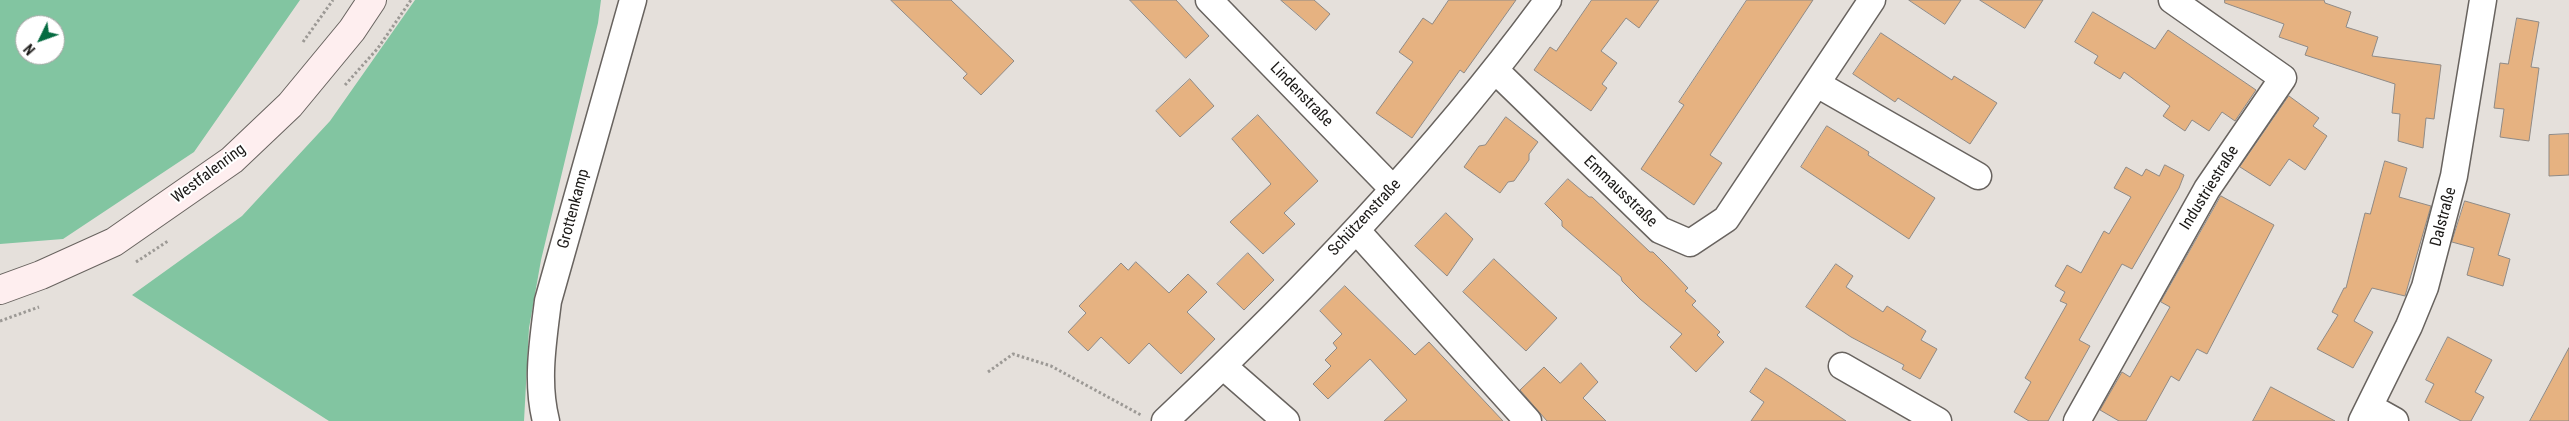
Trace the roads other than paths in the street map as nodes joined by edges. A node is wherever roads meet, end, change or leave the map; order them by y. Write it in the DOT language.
graph roads {
  1 [pos="372,0"];
  2 [pos="633,0"];
  3 [pos="1210,0"];
  4 [pos="1548,0"];
  5 [pos="1872,0"];
  6 [pos="2172,0"];
  7 [pos="2483,0"];
  8 [pos="1496,72"];
  9 [pos="1817,84"];
  10 [pos="1978,176"];
  11 [pos="1393,189"];
  12 [pos="1356,230"];
  13 [pos="0,290"];
  14 [pos="1223,366"];
  15 [pos="1842,366"];
  16 [pos="2366,414"];
  17 [pos="1154,419"];
  18 [pos="546,421"];
  19 [pos="1286,421"];
  20 [pos="1528,421"];
  21 [pos="1938,421"];
  22 [pos="2077,421"];
  23 [pos="2395,421"];
  1 -- 13 [label="main road, Westfalenring"];
  2 -- 18 [label="street, Grottenkamp"];
  3 -- 11 [label="street, Lindenstraße"];
  4 -- 8 [label="street, Schützenstraße"];
  5 -- 9 [label="street, Emmausstraße"];
  6 -- 22 [label="street, Industriestraße"];
  7 -- 16 [label="street, Dalstraße"];
  8 -- 9 [label="street, Emmausstraße"];
  8 -- 11 [label="street, Schützenstraße"];
  9 -- 10 [label="street"];
  11 -- 12 [label="street, Schützenstraße"];
  12 -- 14 [label="street, Schützenstraße"];
  12 -- 20 [label="street"];
  14 -- 17 [label="street, Schützenstraße"];
  14 -- 19 [label="street"];
  15 -- 21 [label="street"];
  16 -- 23 [label="street"];
}
